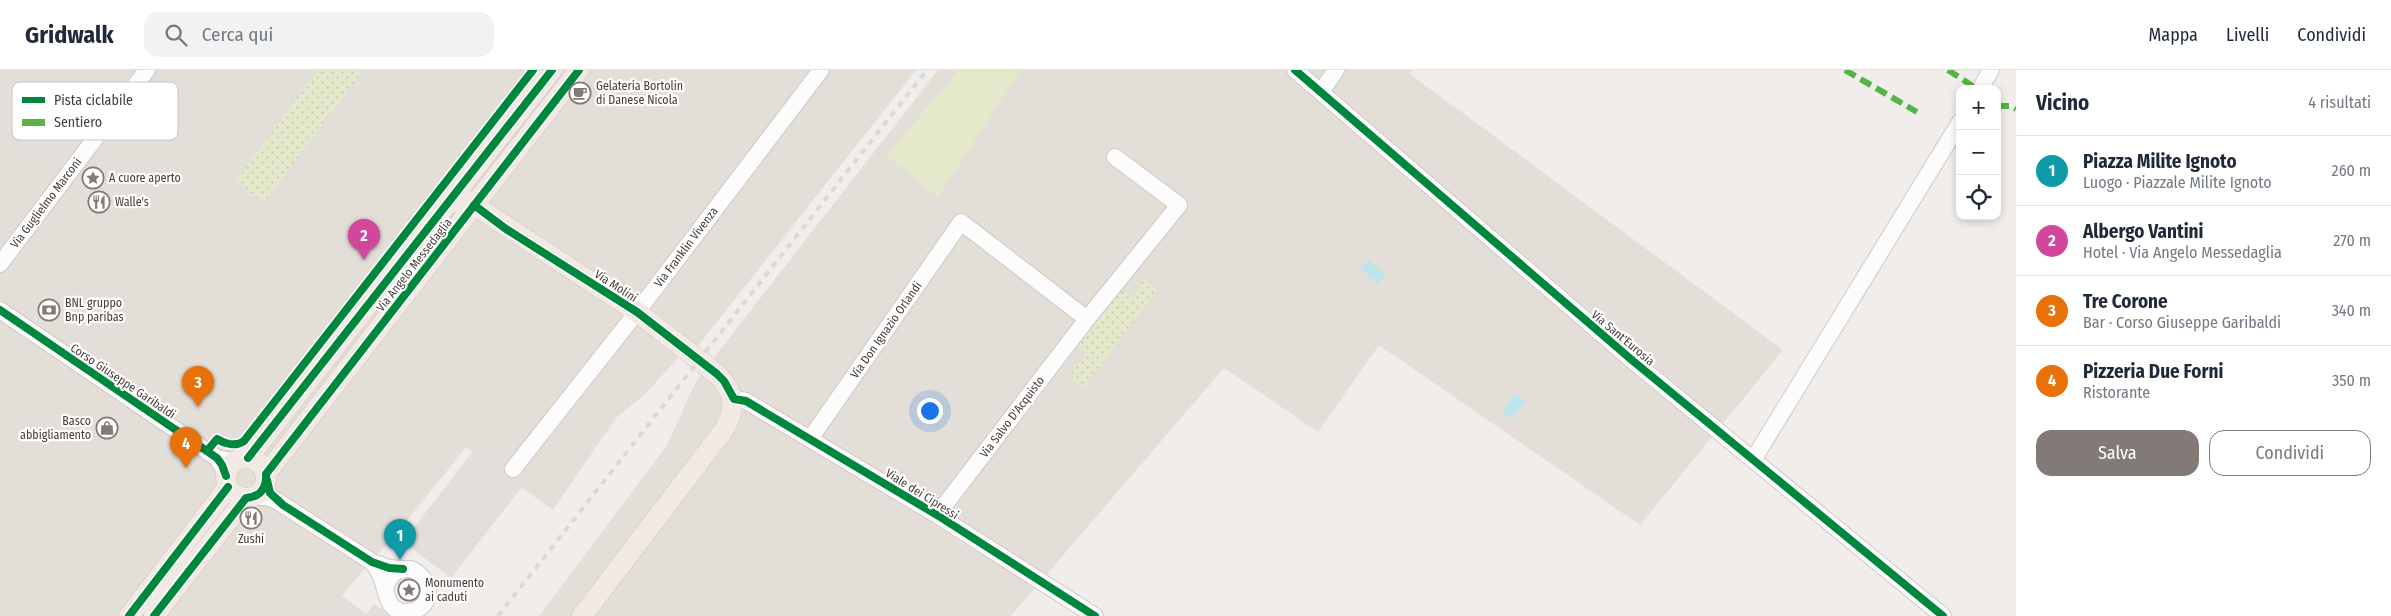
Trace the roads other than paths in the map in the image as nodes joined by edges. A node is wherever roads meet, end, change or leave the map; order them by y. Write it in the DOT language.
graph roads {
  1 [pos="147,70"];
  2 [pos="579,70"];
  3 [pos="821,70"];
  4 [pos="1294,70"];
  5 [pos="1336,70"];
  6 [pos="1991,70"];
  7 [pos="545,73"];
  8 [pos="138,82"];
  9 [pos="1982,85"];
  10 [pos="1321,92"];
  11 [pos="1956,129"];
  12 [pos="94,140"];
  13 [pos="1115,158"];
  14 [pos="448,204"];
  15 [pos="474,205"];
  16 [pos="0,264"];
  17 [pos="0,310"];
  18 [pos="637,312"];
  19 [pos="1087,319"];
  20 [pos="734,398"];
  21 [pos="810,438"];
  22 [pos="217,458"];
  23 [pos="243,459"];
  24 [pos="1753,460"];
  25 [pos="513,469"];
  26 [pos="266,477"];
  27 [pos="227,482"];
  28 [pos="250,498"];
  29 [pos="277,501"];
  30 [pos="937,515"];
  31 [pos="372,562"];
  32 [pos="403,569"];
  33 [pos="385,588"];
  34 [pos="128,616"];
  35 [pos="154,616"];
  36 [pos="582,616"];
  37 [pos="1095,616"];
  38 [pos="1943,616"];
  1 -- 8 [label="street, Via Guglielmo Marconi"];
  2 -- 15 [label="main road, Via Angelo Messedaglia"];
  3 -- 18 [label="street, Via Franklin Vivenza"];
  4 -- 10 [label="street, Via Sant'Eurosia"];
  5 -- 10 [label="street"];
  6 -- 9 [label="street"];
  7 -- 14 [label="main road, Via Angelo Messedaglia"];
  10 -- 24 [label="street, Via Sant'Eurosia"];
  11 -- 24 [label="street"];
  12 -- 16 [label="street, Via Guglielmo Marconi"];
  13 -- 19 [label="street, Via Salvo D'Acquisto"];
  14 -- 15 [label="main road"];
  14 -- 23 [label="main road, Via Angelo Messedaglia"];
  15 -- 18 [label="main road, Via Molini"];
  15 -- 26 [label="main road, Via Angelo Messedaglia"];
  17 -- 22 [label="street, Corso Giuseppe Garibaldi"];
  18 -- 20 [label="main road, Via Molini"];
  18 -- 25 [label="street, Via Franklin Vivenza"];
  19 -- 21 [label="street, Via Don Ignazio Orlandi"];
  19 -- 30 [label="street, Via Salvo D'Acquisto"];
  20 -- 21 [label="street, Viale dei Cipressi"];
  20 -- 36 [label="main road"];
  21 -- 30 [label="street, Viale dei Cipressi"];
  22 -- 23 [label="street, Corso Giuseppe Garibaldi"];
  22 -- 27 [label="street, Corso Giuseppe Garibaldi"];
  23 -- 26 [label="main road"];
  23 -- 27 [label="main road"];
  24 -- 38 [label="street, Via Sant'Eurosia"];
  26 -- 28 [label="main road"];
  26 -- 29 [label="street"];
  27 -- 28 [label="main road"];
  27 -- 34 [label="main road"];
  28 -- 29 [label="street"];
  28 -- 35 [label="main road"];
  29 -- 31 [label="street"];
  30 -- 37 [label="street, Viale dei Cipressi"];
  31 -- 32 [label="street"];
  31 -- 33 [label="street"];
  32 -- 33 [label="street"];
  32 -- 33 [label="street"];
}
